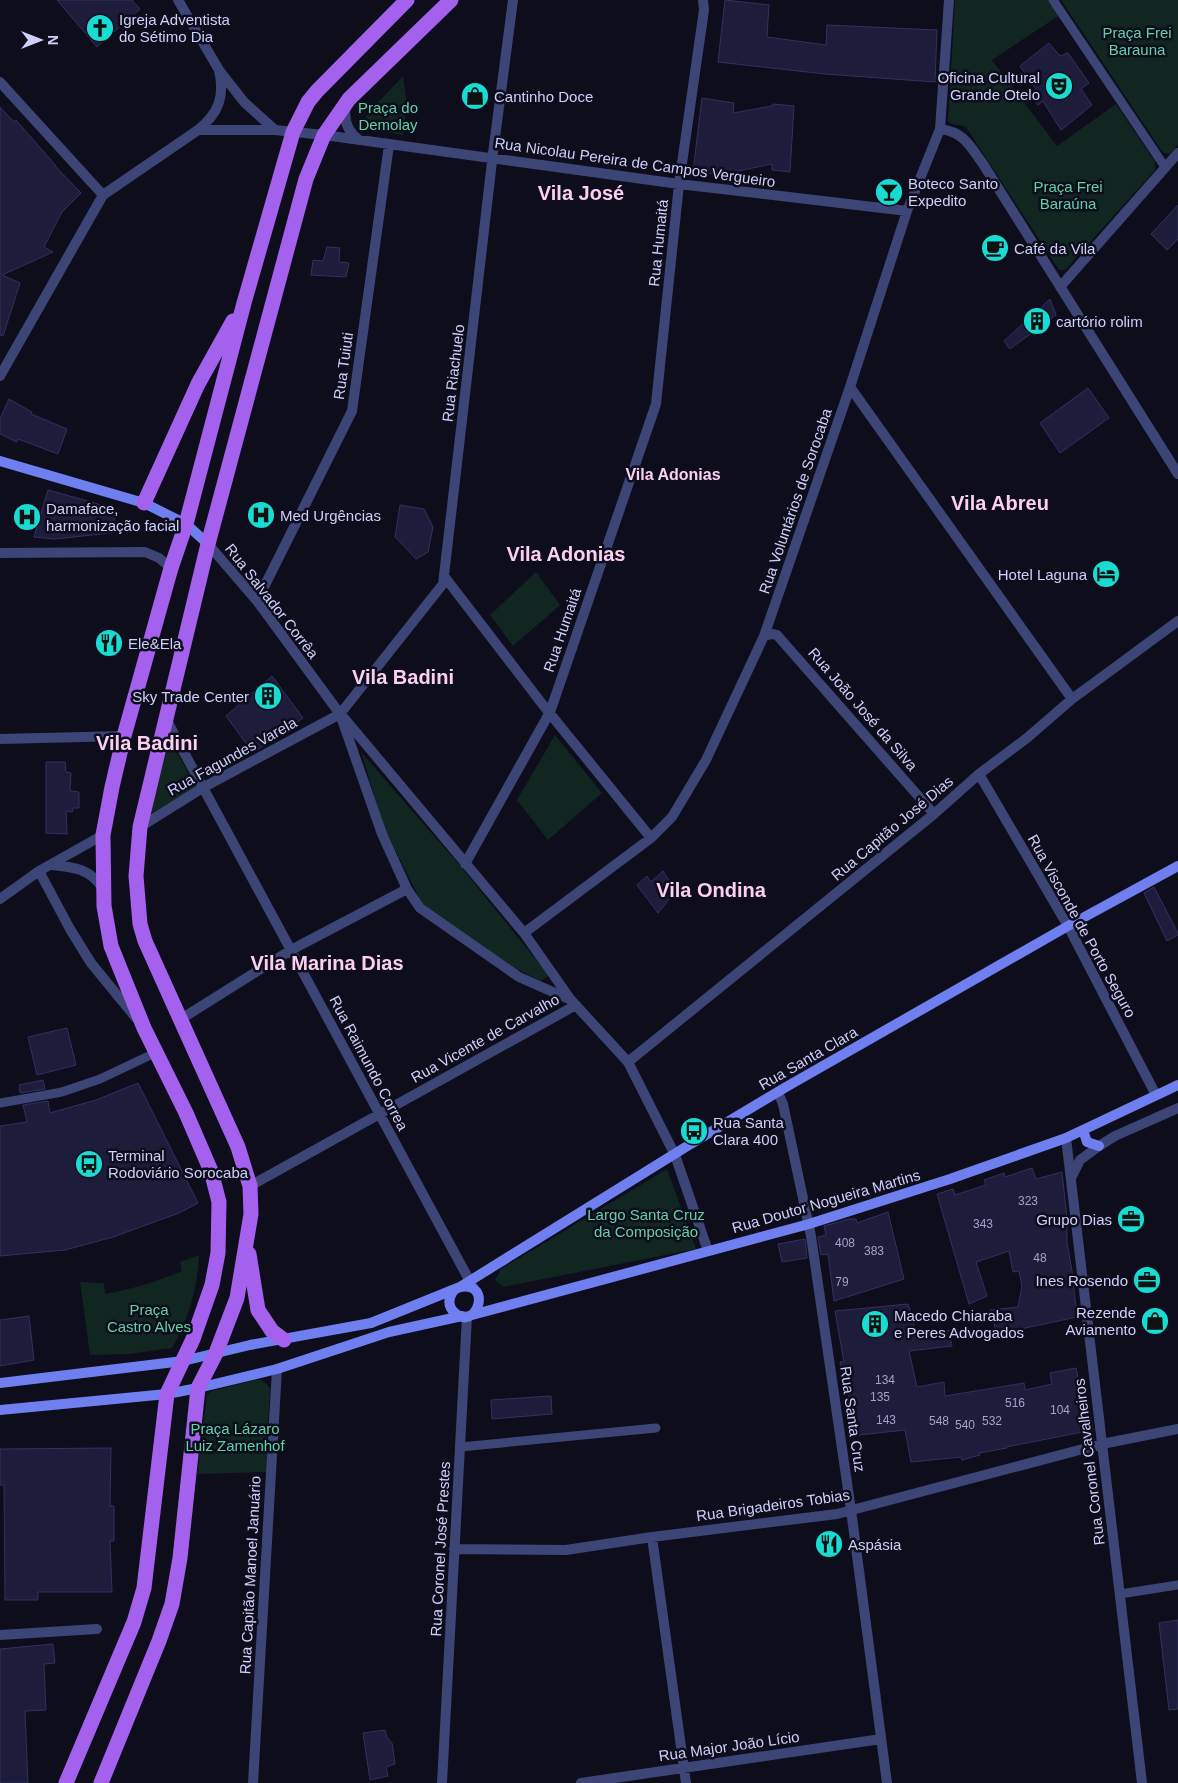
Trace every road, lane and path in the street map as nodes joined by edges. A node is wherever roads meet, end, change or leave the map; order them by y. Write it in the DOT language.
graph roads {
  1 [pos="178,0"];
  2 [pos="451,0"];
  3 [pos="514,0"];
  4 [pos="703,0"];
  5 [pos="949,0"];
  6 [pos="1054,0"];
  7 [pos="404,2"];
  8 [pos="219,70"];
  9 [pos="0,82"];
  10 [pos="346,103"];
  11 [pos="940,129"];
  12 [pos="198,130"];
  13 [pos="275,130"];
  14 [pos="293,132"];
  15 [pos="324,135"];
  16 [pos="359,141"];
  17 [pos="389,145"];
  18 [pos="1178,153"];
  19 [pos="493,158"];
  20 [pos="1165,167"];
  21 [pos="679,184"];
  22 [pos="103,195"];
  23 [pos="907,211"];
  24 [pos="1060,287"];
  25 [pos="244,303"];
  26 [pos="0,376"];
  27 [pos="850,387"];
  28 [pos="0,461"];
  29 [pos="1178,474"];
  30 [pos="144,503"];
  31 [pos="186,524"];
  32 [pos="208,544"];
  33 [pos="0,553"];
  34 [pos="171,568"];
  35 [pos="444,576"];
  36 [pos="257,601"];
  37 [pos="1178,621"];
  38 [pos="764,636"];
  39 [pos="1072,699"];
  40 [pos="550,712"];
  41 [pos="340,714"];
  42 [pos="166,718"];
  43 [pos="124,736"];
  44 [pos="0,739"];
  45 [pos="979,774"];
  46 [pos="204,787"];
  47 [pos="934,814"];
  48 [pos="140,827"];
  49 [pos="103,835"];
  50 [pos="651,838"];
  51 [pos="465,864"];
  52 [pos="51,865"];
  53 [pos="1178,866"];
  54 [pos="39,871"];
  55 [pos="103,889"];
  56 [pos="407,890"];
  57 [pos="0,899"];
  58 [pos="1068,926"];
  59 [pos="524,933"];
  60 [pos="291,950"];
  61 [pos="556,977"];
  62 [pos="542,987"];
  63 [pos="574,1002"];
  64 [pos="181,1019"];
  65 [pos="144,1028"];
  66 [pos="157,1052"];
  67 [pos="628,1062"];
  68 [pos="1178,1085"];
  69 [pos="776,1094"];
  70 [pos="1156,1095"];
  71 [pos="0,1103"];
  72 [pos="1178,1108"];
  73 [pos="379,1114"];
  74 [pos="1083,1130"];
  75 [pos="1066,1138"];
  76 [pos="1099,1146"];
  77 [pos="671,1157"];
  78 [pos="1071,1179"];
  79 [pos="250,1186"];
  80 [pos="809,1224"];
  81 [pos="247,1242"];
  82 [pos="704,1252"];
  83 [pos="470,1280"];
  84 [pos="458,1288"];
  85 [pos="475,1290"];
  86 [pos="467,1316"];
  87 [pos="284,1340"];
  88 [pos="216,1353"];
  89 [pos="183,1361"];
  90 [pos="277,1370"];
  91 [pos="0,1383"];
  92 [pos="198,1388"];
  93 [pos="167,1394"];
  94 [pos="0,1410"];
  95 [pos="656,1428"];
  96 [pos="1178,1429"];
  97 [pos="1102,1444"];
  98 [pos="460,1447"];
  99 [pos="851,1510"];
  100 [pos="652,1536"];
  101 [pos="454,1549"];
  102 [pos="1178,1585"];
  103 [pos="1120,1594"];
  104 [pos="97,1629"];
  105 [pos="0,1635"];
  106 [pos="881,1739"];
  107 [pos="684,1767"];
  108 [pos="66,1783"];
  109 [pos="101,1783"];
  110 [pos="253,1783"];
  111 [pos="442,1783"];
  112 [pos="582,1783"];
  113 [pos="686,1783"];
  114 [pos="888,1783"];
  115 [pos="1142,1783"];
  1 -- 8 [label="street"];
  2 -- 10 [label="main road"];
  3 -- 19 [label="street, Rua Riachuelo"];
  4 -- 21 [label="street, Rua Humaitá"];
  5 -- 11 [label="street, Rua Voluntários de Sorocaba"];
  6 -- 20 [label="lane"];
  7 -- 14 [label="main road"];
  8 -- 12 [label="street"];
  8 -- 13 [label="street"];
  9 -- 22 [label="street"];
  10 -- 15 [label="main road"];
  10 -- 16 [label="street"];
  11 -- 23 [label="street, Rua Voluntários de Sorocaba"];
  11 -- 24 [label="street"];
  12 -- 13 [label="street, Rua Nicolau Pereira de Campos Vergueiro"];
  12 -- 22 [label="street"];
  13 -- 14 [label="street, Rua Nicolau Pereira de Campos Vergueiro"];
  14 -- 15 [label="street, Rua Nicolau Pereira de Campos Vergueiro"];
  14 -- 25 [label="main road"];
  15 -- 16 [label="street, Rua Nicolau Pereira de Campos Vergueiro"];
  15 -- 32 [label="main road"];
  16 -- 17 [label="street, Rua Nicolau Pereira de Campos Vergueiro"];
  17 -- 19 [label="street, Rua Nicolau Pereira de Campos Vergueiro"];
  17 -- 36 [label="street, Rua Tuiuti"];
  18 -- 20 [label="street"];
  19 -- 21 [label="street, Rua Nicolau Pereira de Campos Vergueiro"];
  19 -- 35 [label="street, Rua Riachuelo"];
  20 -- 24 [label="street"];
  21 -- 23 [label="street, Rua Nicolau Pereira de Campos Vergueiro"];
  21 -- 40 [label="street, Rua Humaitá"];
  22 -- 26 [label="street"];
  23 -- 27 [label="street, Rua Voluntários de Sorocaba"];
  24 -- 29 [label="street"];
  25 -- 30 [label="main road"];
  25 -- 31 [label="main road"];
  27 -- 38 [label="street, Rua Voluntários de Sorocaba"];
  27 -- 39 [label="street"];
  28 -- 30 [label="main road, Rua Salvador Corrêa"];
  30 -- 31 [label="main road, Rua Salvador Corrêa"];
  31 -- 32 [label="main road, Rua Salvador Corrêa"];
  31 -- 34 [label="main road"];
  32 -- 36 [label="street, Rua Salvador Corrêa"];
  32 -- 42 [label="main road"];
  33 -- 34 [label="street"];
  34 -- 43 [label="main road"];
  35 -- 40 [label="street"];
  35 -- 41 [label="street, Rua Riachuelo"];
  36 -- 41 [label="street, Rua Salvador Corrêa"];
  37 -- 39 [label="street, Rua Capitão José Dias"];
  38 -- 47 [label="street, Rua João José da Silva"];
  38 -- 50 [label="street, Rua Voluntários de Sorocaba"];
  39 -- 45 [label="street, Rua Capitão José Dias"];
  40 -- 50 [label="street"];
  40 -- 51 [label="street, Rua Humaitá"];
  41 -- 46 [label="street, Rua Fagundes Varela"];
  41 -- 51 [label="street, Rua Salvador Corrêa"];
  41 -- 56 [label="street, Rua Salvador Corrêa"];
  42 -- 46 [label="street, Rua Raimundo Correa"];
  42 -- 48 [label="main road"];
  43 -- 44 [label="street"];
  43 -- 49 [label="main road"];
  45 -- 47 [label="street, Rua Capitão José Dias"];
  45 -- 58 [label="street, Rua Visconde de Porto Seguro"];
  46 -- 48 [label="street, Rua Fagundes Varela"];
  46 -- 60 [label="street, Rua Raimundo Correa"];
  47 -- 67 [label="street, Rua Capitão José Dias"];
  48 -- 64 [label="main road"];
  49 -- 52 [label="street"];
  49 -- 55 [label="main road"];
  50 -- 59 [label="street, Rua Voluntários de Sorocaba"];
  51 -- 59 [label="street, Rua Salvador Corrêa"];
  52 -- 54 [label="street"];
  52 -- 55 [label="street"];
  53 -- 58 [label="main road, Rua Santa Clara"];
  54 -- 57 [label="street"];
  54 -- 65 [label="street"];
  55 -- 65 [label="main road"];
  56 -- 60 [label="street"];
  56 -- 62 [label="street, Rua Salvador Corrêa"];
  58 -- 69 [label="main road, Rua Santa Clara"];
  58 -- 70 [label="street, Rua Visconde de Porto Seguro"];
  59 -- 61 [label="street, Rua Salvador Corrêa"];
  60 -- 64 [label="street"];
  60 -- 73 [label="street, Rua Raimundo Correa"];
  61 -- 62 [label="street"];
  61 -- 63 [label="street, Rua Salvador Corrêa"];
  62 -- 63 [label="street, Rua Salvador Corrêa"];
  63 -- 67 [label="street, Rua Salvador Corrêa"];
  63 -- 73 [label="street, Rua Vicente de Carvalho"];
  64 -- 79 [label="main road"];
  65 -- 66 [label="main road"];
  66 -- 71 [label="lane"];
  66 -- 89 [label="main road"];
  67 -- 77 [label="street, Rua Salvador Corrêa"];
  68 -- 70 [label="main road, Rua Doutor Nogueira Martins"];
  69 -- 77 [label="main road, Rua Santa Clara"];
  69 -- 80 [label="street, Rua Santa Cruz"];
  70 -- 74 [label="main road, Rua Doutor Nogueira Martins"];
  72 -- 76 [label="street"];
  73 -- 79 [label="street, Rua Vicente de Carvalho"];
  73 -- 83 [label="street, Rua Raimundo Correa"];
  74 -- 75 [label="main road, Rua Doutor Nogueira Martins"];
  74 -- 76 [label="main road"];
  75 -- 78 [label="street, Rua Coronel Cavalheiros"];
  75 -- 80 [label="main road, Rua Doutor Nogueira Martins"];
  76 -- 78 [label="street"];
  77 -- 82 [label="street, Rua Salvador Corrêa"];
  77 -- 83 [label="main road, Rua Santa Clara"];
  78 -- 97 [label="street, Rua Coronel Cavalheiros"];
  79 -- 81 [label="main road"];
  80 -- 82 [label="main road, Rua Doutor Nogueira Martins"];
  80 -- 99 [label="street, Rua Santa Cruz"];
  81 -- 87 [label="main road"];
  81 -- 88 [label="main road"];
  82 -- 86 [label="main road, Rua Doutor Nogueira Martins"];
  83 -- 84 [label="main road, Rua Santa Clara"];
  83 -- 85 [label="street, Rua Raimundo Correa"];
  84 -- 85 [label="main road"];
  84 -- 86 [label="main road"];
  84 -- 87 [label="main road, Rua Santa Clara"];
  85 -- 86 [label="main road"];
  86 -- 90 [label="main road, Rua Doutor Nogueira Martins"];
  86 -- 98 [label="street, Rua Coronel José Prestes"];
  87 -- 88 [label="main road, Rua Santa Clara"];
  88 -- 89 [label="main road, Rua Santa Clara"];
  88 -- 92 [label="main road"];
  89 -- 91 [label="main road, Rua Santa Clara"];
  89 -- 93 [label="main road"];
  90 -- 92 [label="main road, Rua Doutor Nogueira Martins"];
  90 -- 110 [label="street, Rua Capitão Manoel Januário"];
  92 -- 93 [label="main road, Rua Doutor Nogueira Martins"];
  92 -- 109 [label="main road"];
  93 -- 94 [label="main road, Rua Doutor Nogueira Martins"];
  93 -- 108 [label="main road"];
  95 -- 98 [label="lane"];
  96 -- 97 [label="street, Rua Brigadeiros Tobias"];
  97 -- 99 [label="street, Rua Brigadeiros Tobias"];
  97 -- 103 [label="street, Rua Coronel Cavalheiros"];
  98 -- 101 [label="street, Rua Coronel José Prestes"];
  99 -- 100 [label="street, Rua Brigadeiros Tobias"];
  99 -- 106 [label="street, Rua Santa Cruz"];
  100 -- 101 [label="street, Rua Brigadeiros Tobias"];
  100 -- 107 [label="street"];
  101 -- 111 [label="street, Rua Coronel José Prestes"];
  102 -- 103 [label="lane"];
  103 -- 115 [label="street, Rua Coronel Cavalheiros"];
  104 -- 105 [label="street"];
  106 -- 107 [label="street, Rua Major João Lício"];
  106 -- 114 [label="street, Rua Santa Cruz"];
  107 -- 112 [label="street, Rua Major João Lício"];
  107 -- 113 [label="street"];
}
